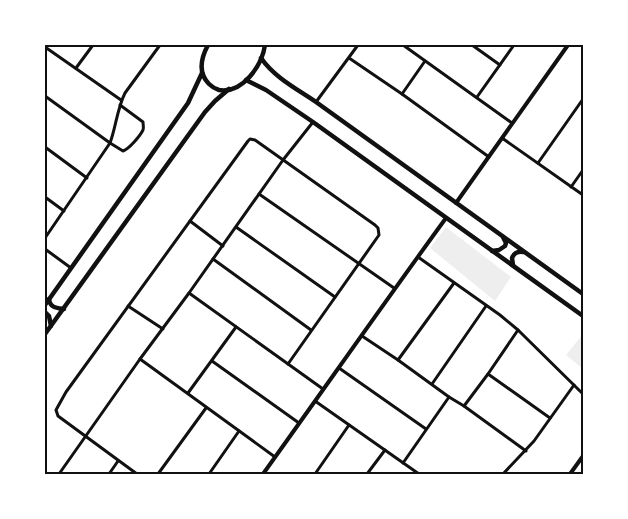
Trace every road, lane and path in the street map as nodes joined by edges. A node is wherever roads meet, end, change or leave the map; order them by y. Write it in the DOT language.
graph roads {
  1 [pos="93,45"];
  2 [pos="160,45"];
  3 [pos="208,45"];
  4 [pos="265,45"];
  5 [pos="358,45"];
  6 [pos="472,45"];
  7 [pos="514,45"];
  8 [pos="568,45"];
  9 [pos="406,46"];
  10 [pos="45,47"];
  11 [pos="261,58"];
  12 [pos="349,58"];
  13 [pos="425,61"];
  14 [pos="500,65"];
  15 [pos="76,68"];
  16 [pos="202,73"];
  17 [pos="246,80"];
  18 [pos="229,90"];
  19 [pos="402,94"];
  20 [pos="45,96"];
  21 [pos="477,98"];
  22 [pos="583,99"];
  23 [pos="121,100"];
  24 [pos="316,102"];
  25 [pos="120,105"];
  26 [pos="312,122"];
  27 [pos="512,123"];
  28 [pos="502,138"];
  29 [pos="110,143"];
  30 [pos="45,147"];
  31 [pos="488,157"];
  32 [pos="283,160"];
  33 [pos="538,163"];
  34 [pos="583,170"];
  35 [pos="87,178"];
  36 [pos="571,187"];
  37 [pos="259,194"];
  38 [pos="583,195"];
  39 [pos="45,197"];
  40 [pos="456,203"];
  41 [pos="64,211"];
  42 [pos="446,218"];
  43 [pos="190,221"];
  44 [pos="236,227"];
  45 [pos="503,237"];
  46 [pos="45,238"];
  47 [pos="223,246"];
  48 [pos="45,249"];
  49 [pos="492,251"];
  50 [pos="525,252"];
  51 [pos="418,257"];
  52 [pos="213,260"];
  53 [pos="359,264"];
  54 [pos="514,267"];
  55 [pos="71,268"];
  56 [pos="454,282"];
  57 [pos="394,288"];
  58 [pos="189,294"];
  59 [pos="583,294"];
  60 [pos="335,297"];
  61 [pos="49,300"];
  62 [pos="45,305"];
  63 [pos="128,306"];
  64 [pos="486,306"];
  65 [pos="64,309"];
  66 [pos="45,312"];
  67 [pos="583,316"];
  68 [pos="51,326"];
  69 [pos="236,327"];
  70 [pos="163,329"];
  71 [pos="311,330"];
  72 [pos="518,330"];
  73 [pos="45,334"];
  74 [pos="362,336"];
  75 [pos="140,359"];
  76 [pos="398,360"];
  77 [pos="212,361"];
  78 [pos="288,364"];
  79 [pos="339,368"];
  80 [pos="488,374"];
  81 [pos="432,384"];
  82 [pos="574,385"];
  83 [pos="323,389"];
  84 [pos="188,393"];
  85 [pos="583,394"];
  86 [pos="449,397"];
  87 [pos="315,401"];
  88 [pos="464,406"];
  89 [pos="206,408"];
  90 [pos="550,418"];
  91 [pos="299,423"];
  92 [pos="349,425"];
  93 [pos="426,429"];
  94 [pos="240,431"];
  95 [pos="86,437"];
  96 [pos="385,450"];
  97 [pos="526,451"];
  98 [pos="583,456"];
  99 [pos="275,457"];
  100 [pos="118,461"];
  101 [pos="403,463"];
  102 [pos="264,472"];
  103 [pos="59,474"];
  104 [pos="109,474"];
  105 [pos="137,474"];
  106 [pos="158,474"];
  107 [pos="209,474"];
  108 [pos="271,474"];
  109 [pos="314,474"];
  110 [pos="367,474"];
  111 [pos="418,474"];
  112 [pos="503,474"];
  113 [pos="570,474"];
  1 -- 15 [label="street"];
  2 -- 23 [label="street"];
  3 -- 16 [label="main road"];
  4 -- 11 [label="main road"];
  5 -- 12 [label="street"];
  6 -- 14 [label="street"];
  7 -- 14 [label="street"];
  8 -- 27 [label="street"];
  9 -- 13 [label="street"];
  10 -- 15 [label="street"];
  11 -- 17 [label="main road"];
  11 -- 24 [label="main road"];
  12 -- 19 [label="street"];
  12 -- 24 [label="street"];
  13 -- 19 [label="street"];
  13 -- 21 [label="street"];
  14 -- 21 [label="street"];
  15 -- 23 [label="street"];
  16 -- 18 [label="main road"];
  16 -- 55 [label="main road"];
  17 -- 18 [label="main road"];
  17 -- 26 [label="main road"];
  18 -- 65 [label="main road"];
  19 -- 31 [label="street"];
  20 -- 29 [label="street"];
  21 -- 27 [label="street"];
  22 -- 33 [label="street"];
  23 -- 25 [label="street"];
  24 -- 40 [label="main road"];
  25 -- 29 [label="street"];
  25 -- 29 [label="street"];
  26 -- 32 [label="street"];
  26 -- 42 [label="main road"];
  27 -- 28 [label="street"];
  28 -- 31 [label="street"];
  28 -- 33 [label="street"];
  29 -- 35 [label="street"];
  30 -- 35 [label="street"];
  31 -- 40 [label="street"];
  32 -- 37 [label="street"];
  32 -- 43 [label="street"];
  32 -- 53 [label="street"];
  33 -- 36 [label="street"];
  34 -- 36 [label="street"];
  35 -- 41 [label="street"];
  36 -- 38 [label="street"];
  37 -- 44 [label="street"];
  37 -- 53 [label="street"];
  39 -- 41 [label="street"];
  40 -- 45 [label="main road"];
  41 -- 46 [label="street"];
  42 -- 49 [label="main road"];
  42 -- 51 [label="street"];
  43 -- 47 [label="street"];
  43 -- 63 [label="street"];
  44 -- 47 [label="street"];
  44 -- 60 [label="street"];
  45 -- 49 [label="main road"];
  45 -- 50 [label="main road"];
  47 -- 52 [label="street"];
  48 -- 55 [label="street"];
  49 -- 54 [label="main road"];
  50 -- 54 [label="main road"];
  50 -- 59 [label="main road"];
  51 -- 56 [label="street"];
  51 -- 57 [label="street"];
  52 -- 58 [label="street"];
  52 -- 71 [label="street"];
  53 -- 57 [label="street"];
  53 -- 60 [label="street"];
  54 -- 67 [label="main road"];
  55 -- 61 [label="main road"];
  56 -- 64 [label="street"];
  56 -- 76 [label="street"];
  57 -- 74 [label="street"];
  58 -- 69 [label="street"];
  58 -- 70 [label="street"];
  60 -- 71 [label="street"];
  61 -- 62 [label="main road"];
  61 -- 65 [label="main road"];
  63 -- 70 [label="street"];
  63 -- 95 [label="street"];
  64 -- 72 [label="street"];
  64 -- 81 [label="street"];
  65 -- 68 [label="main road"];
  66 -- 68 [label="main road"];
  68 -- 73 [label="main road"];
  69 -- 77 [label="street"];
  69 -- 78 [label="street"];
  70 -- 75 [label="street"];
  71 -- 78 [label="street"];
  72 -- 80 [label="street"];
  72 -- 82 [label="street"];
  74 -- 76 [label="street"];
  74 -- 79 [label="street"];
  75 -- 84 [label="street"];
  75 -- 95 [label="street"];
  76 -- 81 [label="street"];
  77 -- 84 [label="street"];
  77 -- 91 [label="street"];
  78 -- 83 [label="street"];
  79 -- 83 [label="street"];
  79 -- 93 [label="street"];
  80 -- 88 [label="street"];
  80 -- 90 [label="street"];
  81 -- 86 [label="street"];
  82 -- 85 [label="street"];
  82 -- 90 [label="street"];
  83 -- 87 [label="street"];
  84 -- 89 [label="street"];
  86 -- 88 [label="street"];
  86 -- 93 [label="street"];
  87 -- 91 [label="street"];
  87 -- 92 [label="street"];
  88 -- 97 [label="street"];
  89 -- 94 [label="street"];
  89 -- 106 [label="street"];
  90 -- 97 [label="street"];
  91 -- 99 [label="street"];
  92 -- 96 [label="street"];
  92 -- 109 [label="street"];
  93 -- 101 [label="street"];
  94 -- 99 [label="street"];
  94 -- 107 [label="street"];
  95 -- 100 [label="street"];
  95 -- 103 [label="street"];
  96 -- 101 [label="street"];
  96 -- 110 [label="street"];
  97 -- 112 [label="street"];
  98 -- 113 [label="street"];
  99 -- 102 [label="street"];
  100 -- 104 [label="street"];
  100 -- 105 [label="street"];
  101 -- 111 [label="street"];
  102 -- 108 [label="street"];
}
